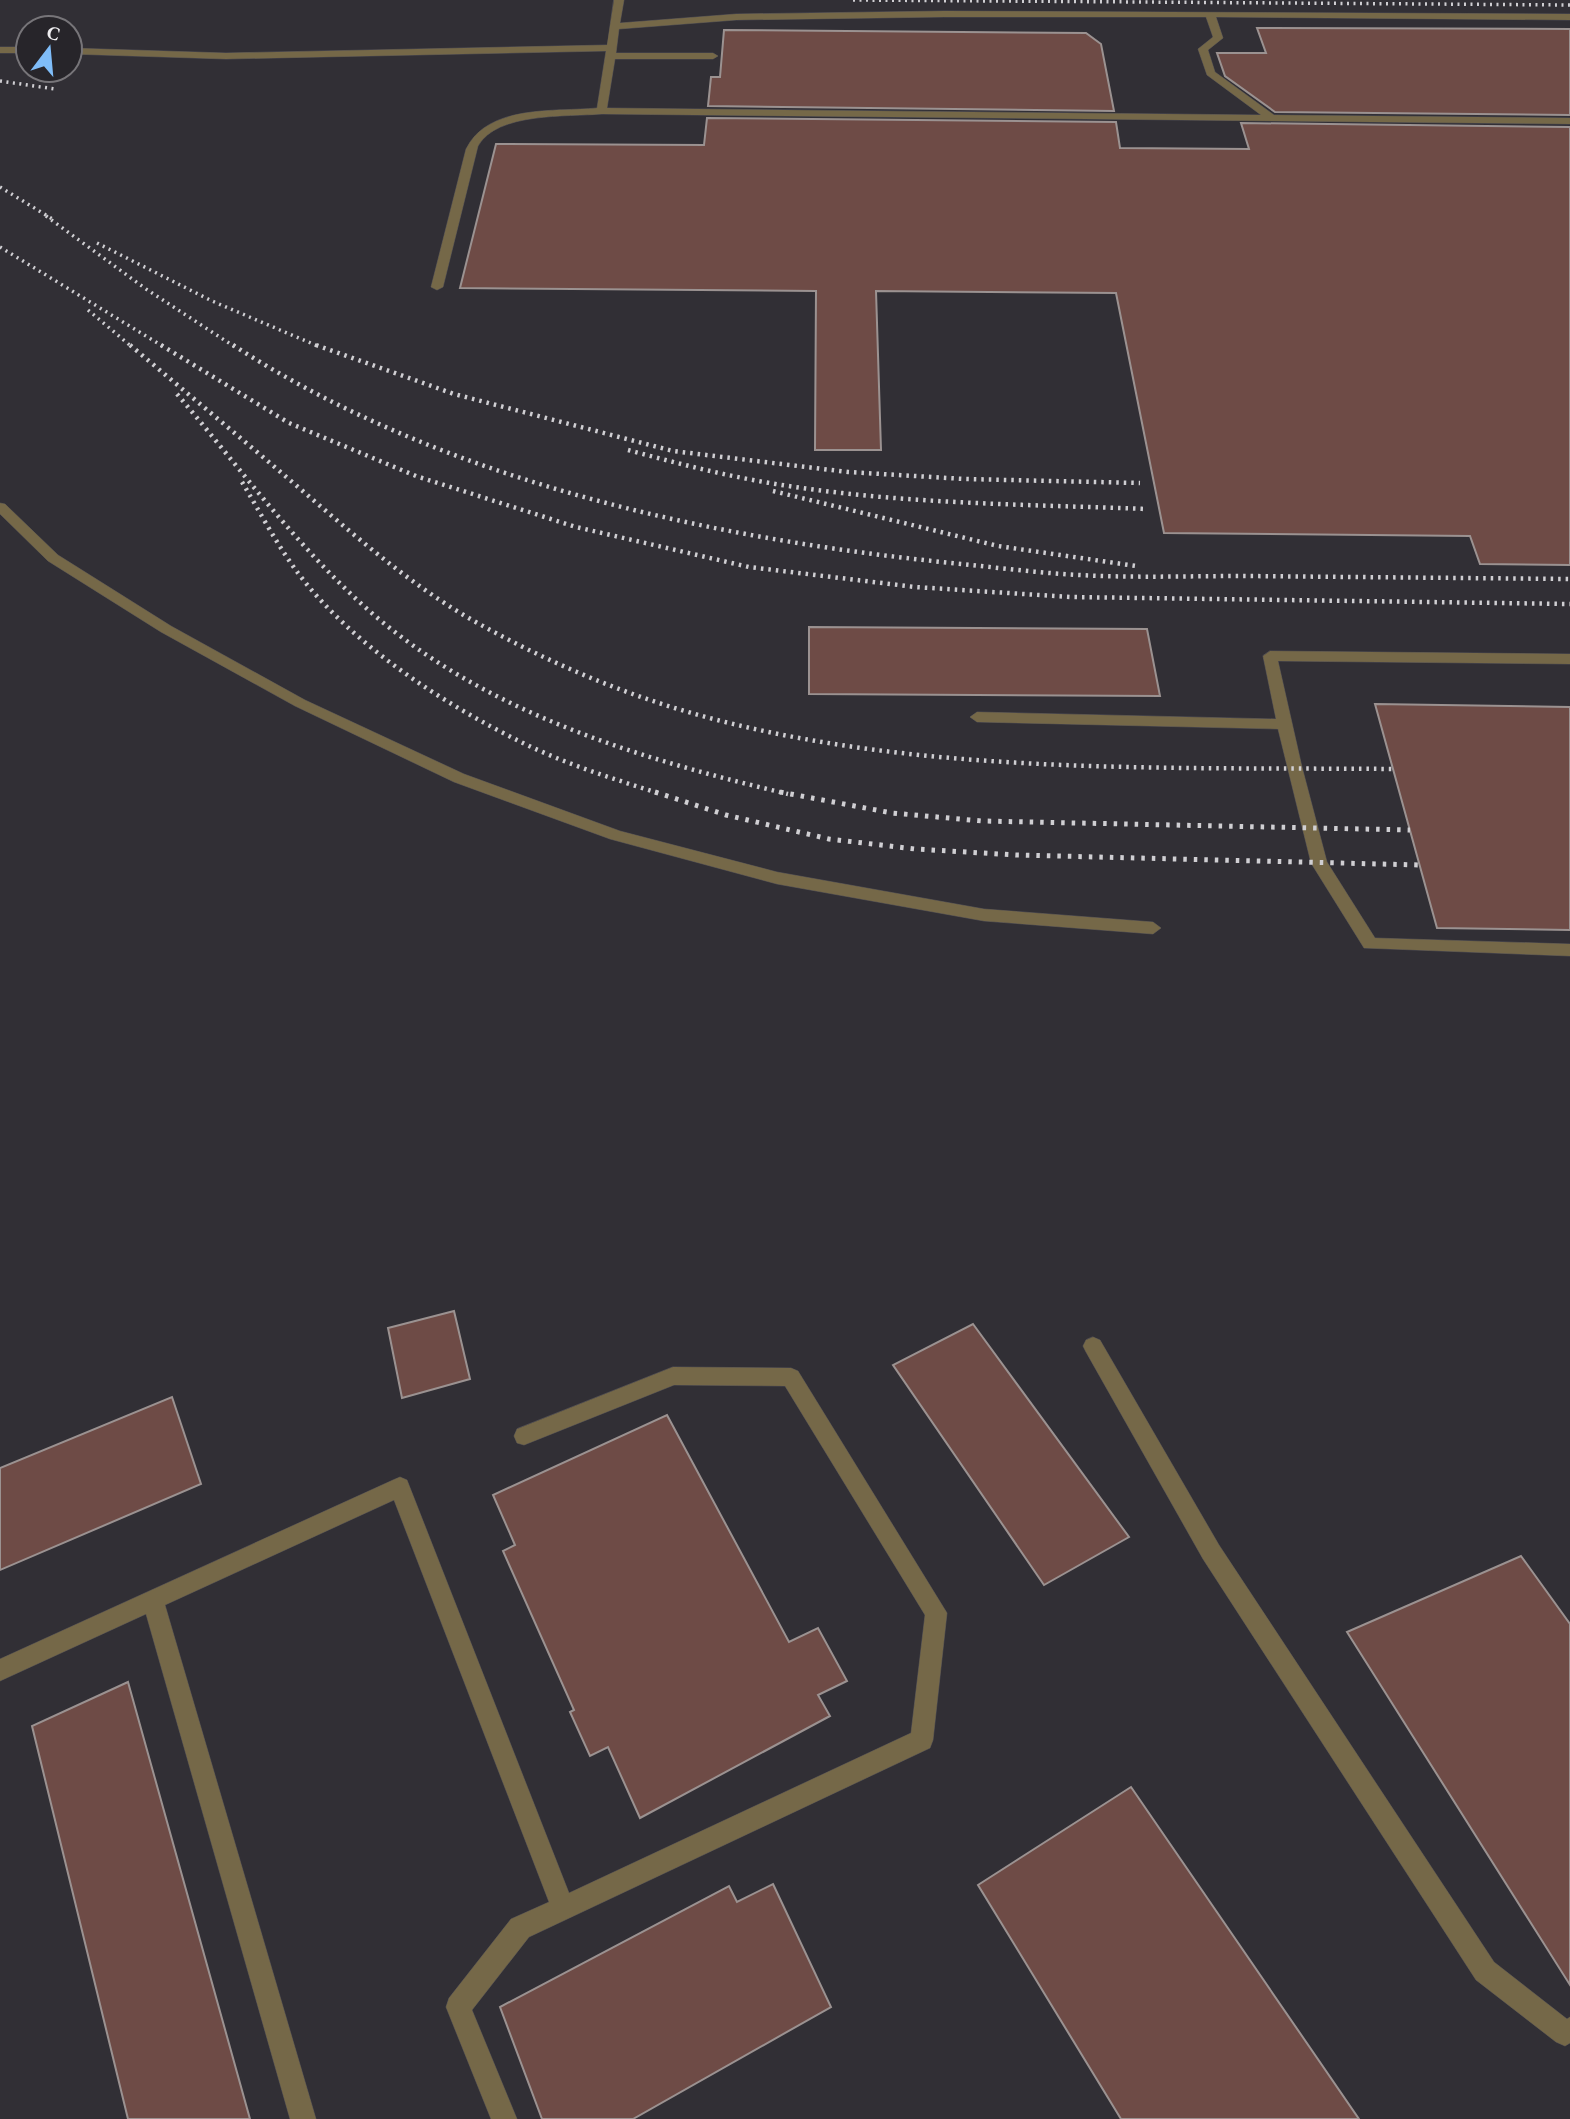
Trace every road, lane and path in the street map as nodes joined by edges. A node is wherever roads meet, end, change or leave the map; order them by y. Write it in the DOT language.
graph roads {
  1 [pos="619,0"];
  2 [pos="1210,14"];
  3 [pos="1570,17"];
  4 [pos="615,26"];
  5 [pos="84,51"];
  6 [pos="611,52"];
  7 [pos="713,56"];
  8 [pos="602,111"];
  9 [pos="1273,119"];
  10 [pos="1570,121"];
  11 [pos="436,287"];
  12 [pos="0,507"];
  13 [pos="1570,659"];
  14 [pos="977,717"];
  15 [pos="1284,724"];
  16 [pos="1153,928"];
  17 [pos="1570,950"];
  18 [pos="1093,1346"];
  19 [pos="524,1436"];
  20 [pos="153,1600"];
  21 [pos="0,1670"];
  22 [pos="563,1908"];
  23 [pos="1568,2035"];
  24 [pos="303,2119"];
  25 [pos="504,2119"];
  1 -- 4 [label="lane"];
  2 -- 3 [label="lane"];
  2 -- 4 [label="lane"];
  2 -- 9 [label="lane"];
  4 -- 6 [label="lane"];
  5 -- 6 [label="lane"];
  6 -- 7 [label="lane"];
  6 -- 8 [label="lane"];
  8 -- 9 [label="lane"];
  8 -- 11 [label="lane"];
  9 -- 10 [label="lane"];
  12 -- 16 [label="lane"];
  13 -- 15 [label="lane"];
  14 -- 15 [label="lane"];
  15 -- 17 [label="lane"];
  18 -- 23 [label="lane"];
  19 -- 22 [label="lane"];
  20 -- 21 [label="lane"];
  20 -- 22 [label="lane"];
  20 -- 24 [label="lane"];
  22 -- 25 [label="lane"];
}
